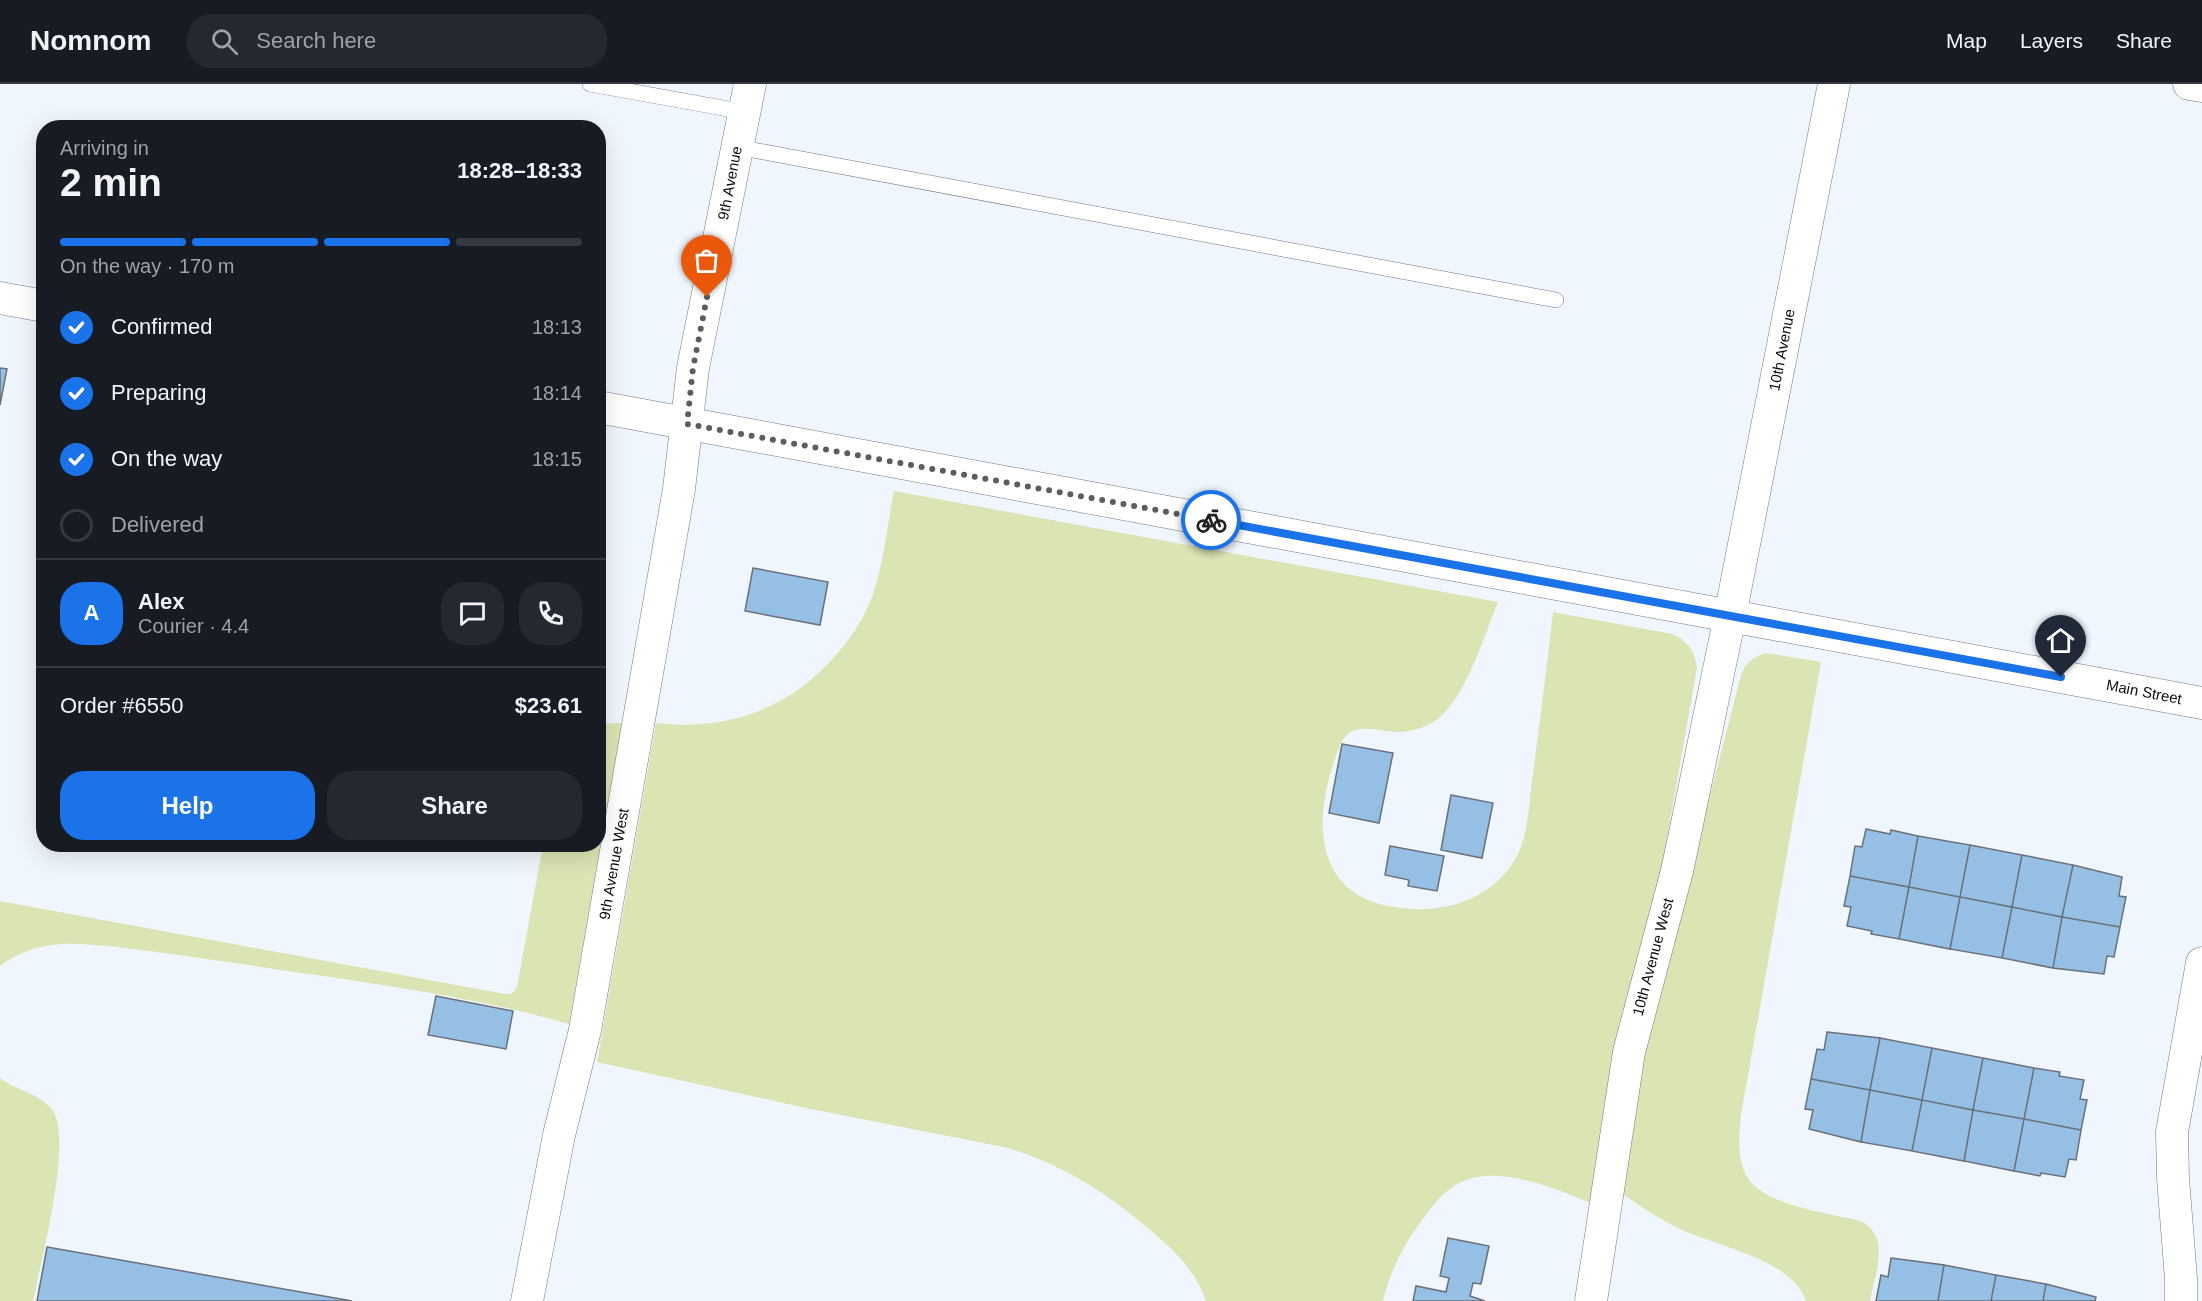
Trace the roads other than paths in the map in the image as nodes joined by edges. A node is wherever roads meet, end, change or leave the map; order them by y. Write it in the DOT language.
graph roads {
  1 [pos="590,84"];
  2 [pos="1834,84"];
  3 [pos="2189,84"];
  4 [pos="2202,86"];
  5 [pos="748,98"];
  6 [pos="737,147"];
  7 [pos="0,298"];
  8 [pos="1556,300"];
  9 [pos="36,305"];
  10 [pos="606,409"];
  11 [pos="687,424"];
  12 [pos="1730,616"];
  13 [pos="2202,703"];
  14 [pos="2202,963"];
  15 [pos="527,1301"];
  16 [pos="1591,1301"];
  17 [pos="2181,1301"];
  1 -- 5 [label="lane"];
  2 -- 12 [label="street, 10th Avenue"];
  3 -- 4 [label="street"];
  5 -- 6 [label="street, 9th Avenue"];
  6 -- 8 [label="lane"];
  6 -- 11 [label="street, 9th Avenue"];
  7 -- 9 [label="street"];
  10 -- 11 [label="street, Main Street"];
  11 -- 12 [label="street, Main Street"];
  11 -- 15 [label="street, 9th Avenue West"];
  12 -- 13 [label="street, Main Street"];
  12 -- 16 [label="street, 10th Avenue West"];
  14 -- 17 [label="street"];
}
